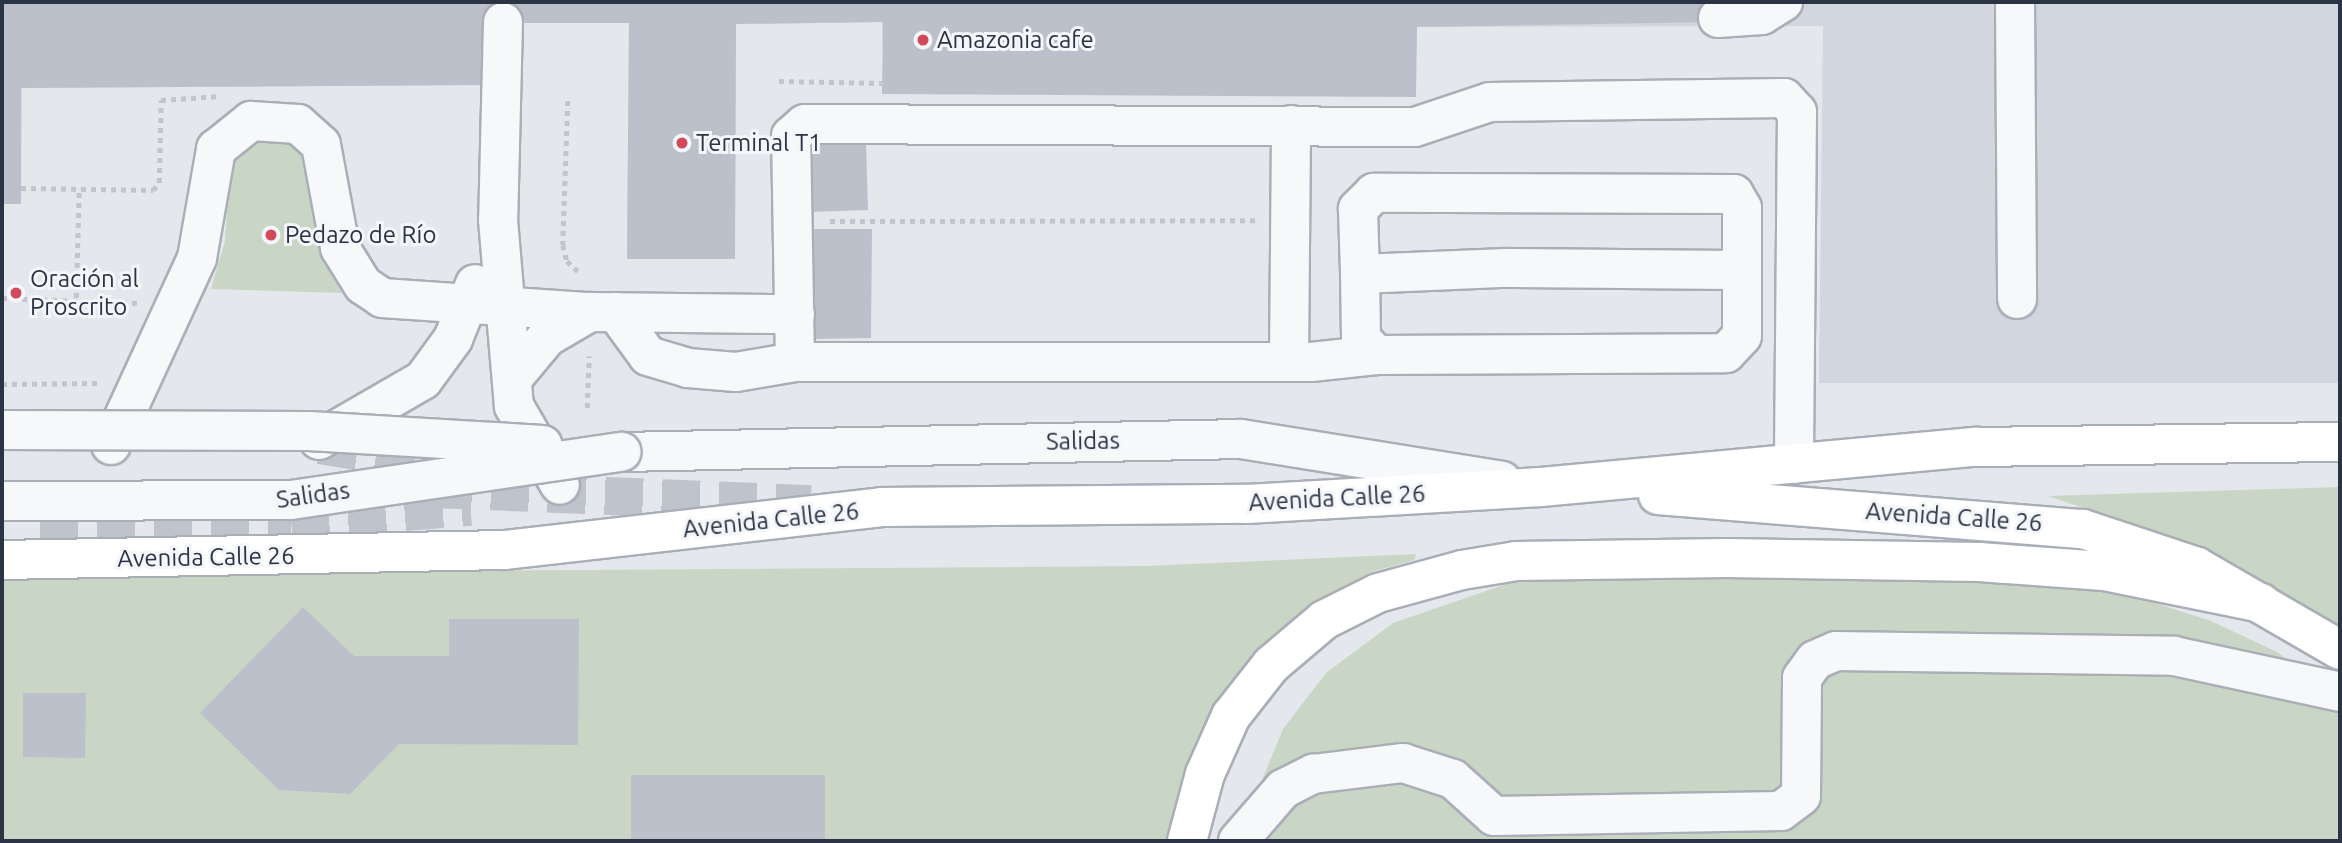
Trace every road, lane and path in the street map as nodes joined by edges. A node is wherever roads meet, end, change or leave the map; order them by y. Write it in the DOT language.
graph roads {
  1 [pos="1783,2"];
  2 [pos="2015,2"];
  3 [pos="1718,18"];
  4 [pos="503,22"];
  5 [pos="779,81"];
  6 [pos="882,83"];
  7 [pos="235,96"];
  8 [pos="568,101"];
  9 [pos="1292,125"];
  10 [pos="21,188"];
  11 [pos="79,190"];
  12 [pos="498,220"];
  13 [pos="1291,220"];
  14 [pos="818,221"];
  15 [pos="1742,270"];
  16 [pos="1360,274"];
  17 [pos="2,298"];
  18 [pos="76,298"];
  19 [pos="2017,299"];
  20 [pos="467,307"];
  21 [pos="151,308"];
  22 [pos="506,308"];
  23 [pos="596,312"];
  24 [pos="795,314"];
  25 [pos="1377,355"];
  26 [pos="795,362"];
  27 [pos="1289,362"];
  28 [pos="512,379"];
  29 [pos="136,383"];
  30 [pos="2,384"];
  31 [pos="587,408"];
  32 [pos="2,430"];
  33 [pos="2340,442"];
  34 [pos="312,444"];
  35 [pos="111,445"];
  36 [pos="622,452"];
  37 [pos="1794,464"];
  38 [pos="560,485"];
  39 [pos="1541,487"];
  40 [pos="2,501"];
  41 [pos="2,561"];
  42 [pos="2261,603"];
  43 [pos="2340,650"];
  44 [pos="2340,692"];
  45 [pos="1187,841"];
  46 [pos="1238,841"];
  1 -- 3 [label="street"];
  2 -- 19 [label="street"];
  4 -- 12 [label="street"];
  5 -- 6 [label="path"];
  7 -- 11 [label="path"];
  8 -- 23 [label="path"];
  9 -- 13 [label="street"];
  9 -- 24 [label="street"];
  9 -- 37 [label="street"];
  10 -- 11 [label="path"];
  11 -- 18 [label="path"];
  12 -- 20 [label="street"];
  12 -- 22 [label="street"];
  13 -- 14 [label="path"];
  13 -- 27 [label="street"];
  15 -- 16 [label="street"];
  15 -- 16 [label="street"];
  15 -- 25 [label="street"];
  16 -- 25 [label="street"];
  17 -- 18 [label="path"];
  18 -- 21 [label="path"];
  20 -- 22 [label="street"];
  20 -- 29 [label="street"];
  20 -- 34 [label="street"];
  22 -- 23 [label="street"];
  22 -- 28 [label="street"];
  23 -- 24 [label="street"];
  23 -- 26 [label="street"];
  23 -- 28 [label="street"];
  23 -- 31 [label="path"];
  24 -- 26 [label="street"];
  25 -- 27 [label="street"];
  26 -- 27 [label="street"];
  28 -- 38 [label="street"];
  29 -- 30 [label="path"];
  29 -- 35 [label="street"];
  32 -- 36 [label="street, Salidas, bridge"];
  33 -- 37 [label="main road, Avenida Calle 26"];
  36 -- 39 [label="street, Salidas"];
  36 -- 40 [label="street, Salidas, bridge"];
  37 -- 39 [label="main road, Avenida Calle 26"];
  39 -- 41 [label="main road, Avenida Calle 26"];
  39 -- 42 [label="main road, Avenida Calle 26"];
  42 -- 43 [label="main road, Avenida Calle 26"];
  42 -- 45 [label="main road"];
  44 -- 46 [label="street"];
}
